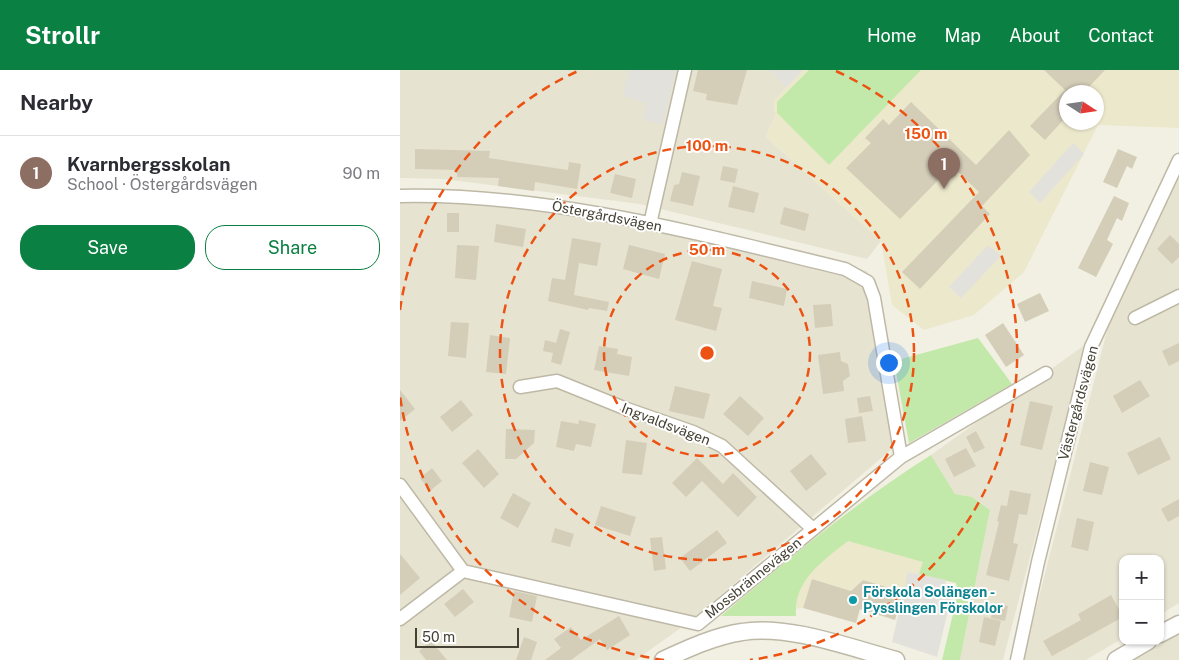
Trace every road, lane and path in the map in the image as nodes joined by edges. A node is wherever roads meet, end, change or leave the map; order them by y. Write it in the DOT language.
graph roads {
  1 [pos="685,70"];
  2 [pos="1179,160"];
  3 [pos="400,196"];
  4 [pos="650,224"];
  5 [pos="1179,296"];
  6 [pos="1135,318"];
  7 [pos="1046,373"];
  8 [pos="520,386"];
  9 [pos="902,457"];
  10 [pos="400,485"];
  11 [pos="813,529"];
  12 [pos="463,571"];
  13 [pos="400,619"];
  14 [pos="1179,624"];
  15 [pos="1164,632"];
  16 [pos="1141,645"];
  17 [pos="1018,654"];
  18 [pos="663,660"];
  19 [pos="896,660"];
  20 [pos="1116,660"];
  1 -- 4 [label="street"];
  2 -- 17 [label="street, Västergårdsvägen"];
  3 -- 4 [label="street, Östergårdsvägen"];
  4 -- 9 [label="street, Östergårdsvägen"];
  5 -- 6 [label="street"];
  7 -- 9 [label="street, Mossbrännevägen"];
  8 -- 11 [label="street, Ingvaldsvägen"];
  9 -- 11 [label="street, Mossbrännevägen"];
  10 -- 12 [label="street"];
  11 -- 12 [label="street, Mossbrännevägen"];
  12 -- 13 [label="street"];
  14 -- 15 [label="street"];
  16 -- 20 [label="street"];
  18 -- 19 [label="street"];
}
